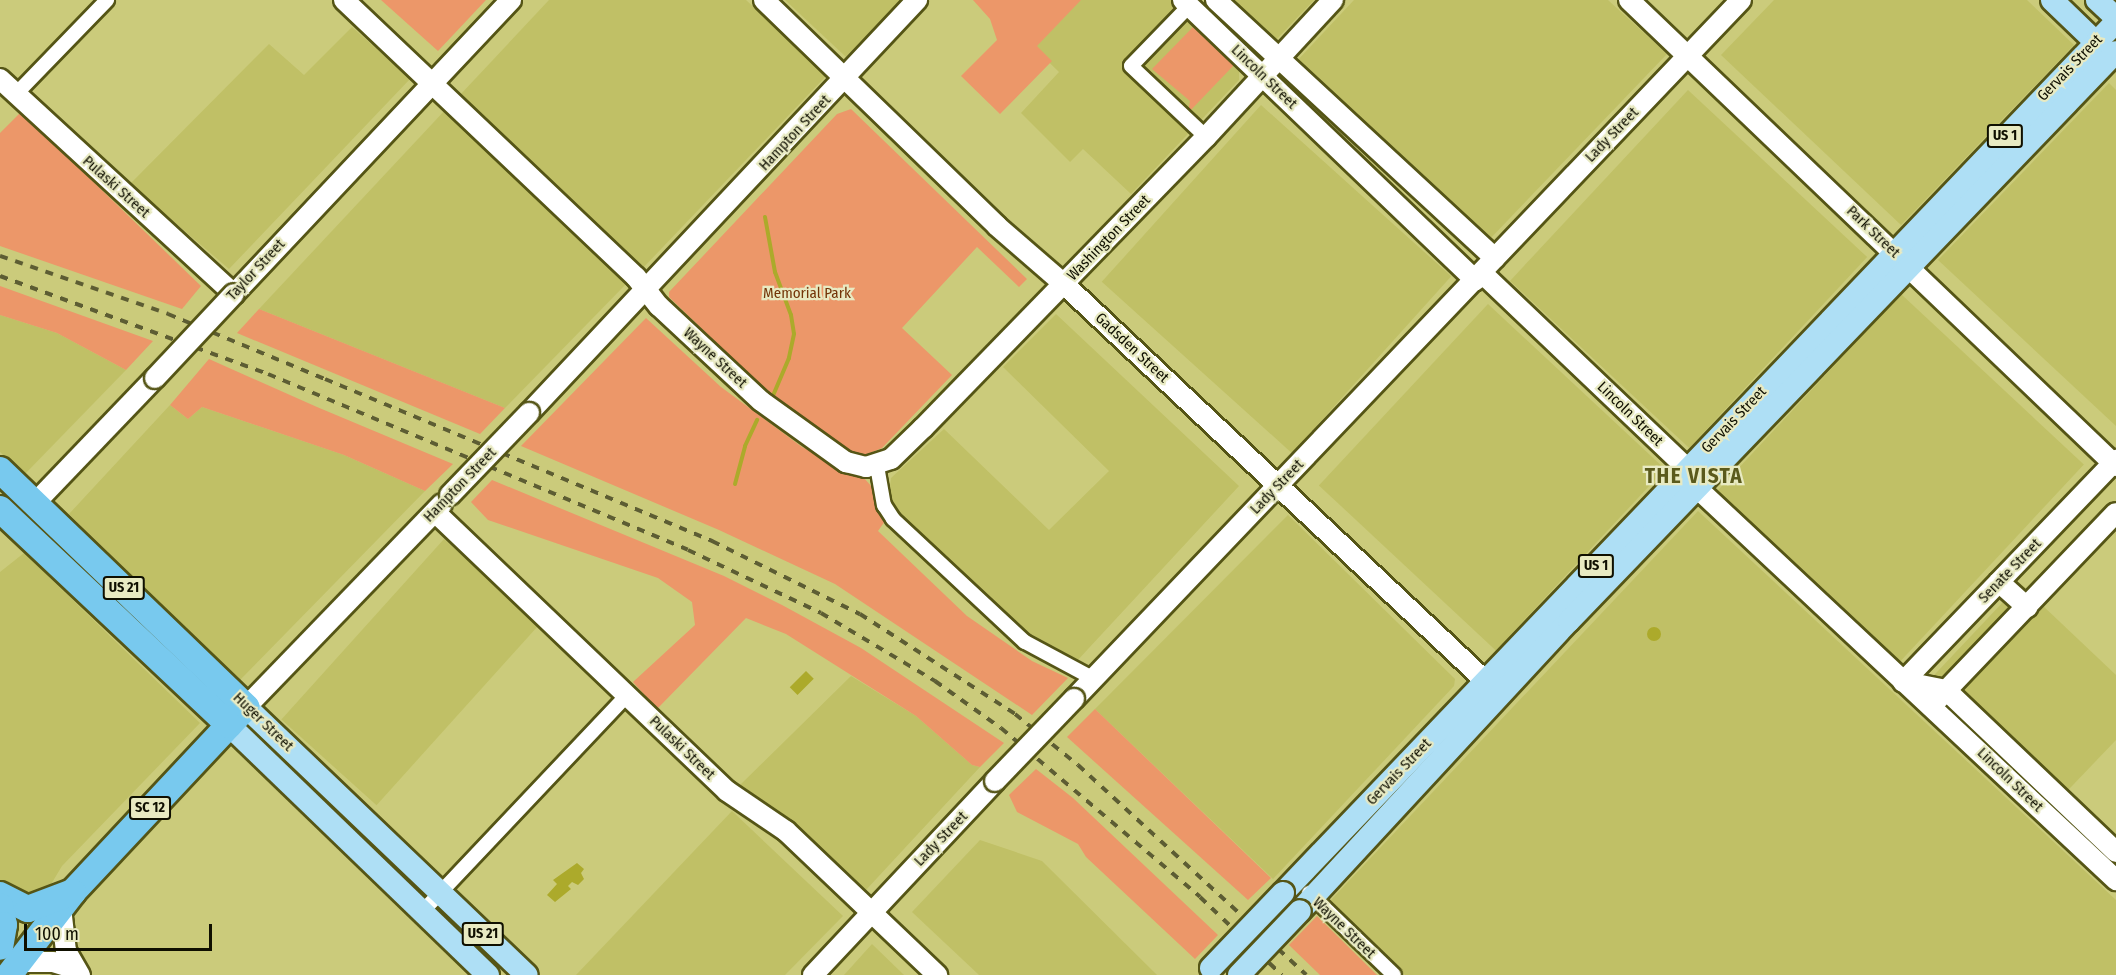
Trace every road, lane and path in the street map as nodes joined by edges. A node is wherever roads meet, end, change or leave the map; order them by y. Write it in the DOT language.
graph roads {
  1 [pos="107,0"];
  2 [pos="344,0"];
  3 [pos="511,0"];
  4 [pos="764,0"];
  5 [pos="917,0"];
  6 [pos="1216,0"];
  7 [pos="1333,0"];
  8 [pos="1629,0"];
  9 [pos="1741,0"];
  10 [pos="2052,0"];
  11 [pos="2097,0"];
  12 [pos="1186,3"];
  13 [pos="2116,20"];
  14 [pos="2110,53"];
  15 [pos="1280,56"];
  16 [pos="1687,56"];
  17 [pos="1263,75"];
  18 [pos="846,77"];
  19 [pos="0,79"];
  20 [pos="432,85"];
  21 [pos="16,94"];
  22 [pos="1206,137"];
  23 [pos="1901,259"];
  24 [pos="1484,270"];
  25 [pos="1064,284"];
  26 [pos="648,288"];
  27 [pos="234,294"];
  28 [pos="2115,463"];
  29 [pos="877,466"];
  30 [pos="0,470"];
  31 [pos="1692,478"];
  32 [pos="1279,485"];
  33 [pos="36,502"];
  34 [pos="435,512"];
  35 [pos="2116,513"];
  36 [pos="5,524"];
  37 [pos="1999,582"];
  38 [pos="2026,607"];
  39 [pos="1094,679"];
  40 [pos="1904,682"];
  41 [pos="1493,688"];
  42 [pos="1946,690"];
  43 [pos="627,695"];
  44 [pos="1932,705"];
  45 [pos="238,716"];
  46 [pos="2116,852"];
  47 [pos="2116,880"];
  48 [pos="1289,887"];
  49 [pos="441,892"];
  50 [pos="0,895"];
  51 [pos="67,900"];
  52 [pos="1307,904"];
  53 [pos="0,906"];
  54 [pos="422,912"];
  55 [pos="872,913"];
  56 [pos="0,947"];
  57 [pos="16,968"];
  58 [pos="1207,971"];
  59 [pos="76,972"];
  60 [pos="488,975"];
  61 [pos="526,975"];
  62 [pos="813,975"];
  63 [pos="937,975"];
  64 [pos="1239,975"];
  65 [pos="1394,975"];
  1 -- 21 [label="street"];
  2 -- 20 [label="street, Wayne Street"];
  3 -- 20 [label="street, Taylor Street"];
  4 -- 18 [label="street, Gadsden Street"];
  5 -- 18 [label="street, Hampton Street / SC 12"];
  6 -- 15 [label="street, Lincoln Street"];
  7 -- 15 [label="street, Washington Street"];
  8 -- 16 [label="street, Park Street"];
  9 -- 16 [label="street, Lady Street"];
  10 -- 14 [label="main road"];
  11 -- 13 [label="main road"];
  12 -- 17 [label="street, Lincoln Street"];
  12 -- 22 [label="street"];
  13 -- 14 [label="main road, Gervais Street"];
  14 -- 23 [label="main road, Gervais Street"];
  15 -- 17 [label="street, Washington Street"];
  15 -- 24 [label="street, Lincoln Street"];
  16 -- 23 [label="street, Park Street"];
  16 -- 24 [label="street, Lady Street"];
  17 -- 22 [label="street, Washington Street"];
  17 -- 24 [label="street, Lincoln Street"];
  18 -- 25 [label="street, Gadsden Street"];
  18 -- 26 [label="street, Hampton Street / SC 12"];
  19 -- 21 [label="street, Pulaski Street"];
  20 -- 26 [label="street, Wayne Street"];
  20 -- 27 [label="street, Taylor Street"];
  21 -- 27 [label="street, Pulaski Street"];
  22 -- 25 [label="street, Washington Street"];
  23 -- 28 [label="street, Park Street"];
  23 -- 31 [label="main road, Gervais Street"];
  24 -- 31 [label="street, Lincoln Street"];
  24 -- 32 [label="street, Lady Street"];
  25 -- 29 [label="street, Washington Street"];
  25 -- 32 [label="street, Gadsden Street"];
  26 -- 29 [label="street, Wayne Street"];
  26 -- 34 [label="street, Hampton Street / SC 12, bridge"];
  27 -- 33 [label="street, Taylor Street, bridge"];
  28 -- 37 [label="street, Senate Street"];
  29 -- 39 [label="street"];
  30 -- 33 [label="highway, Huger Street / US 21"];
  31 -- 40 [label="street, Lincoln Street"];
  31 -- 41 [label="main road, Gervais Street"];
  32 -- 39 [label="street, Lady Street"];
  32 -- 41 [label="street, Gadsden Street"];
  33 -- 36 [label="highway, Taylor Street"];
  33 -- 45 [label="highway, Huger Street / US 21"];
  34 -- 43 [label="street, Pulaski Street"];
  34 -- 45 [label="street, Hampton Street / SC 12"];
  35 -- 38 [label="street"];
  36 -- 45 [label="highway, Huger Street / US 21"];
  37 -- 38 [label="street"];
  37 -- 40 [label="street, Senate Street"];
  38 -- 42 [label="street"];
  39 -- 55 [label="street, Lady Street, bridge"];
  40 -- 42 [label="street"];
  40 -- 44 [label="street, Lincoln Street"];
  41 -- 48 [label="main road, Gervais Street"];
  41 -- 52 [label="main road, Gervais Street"];
  42 -- 44 [label="street"];
  42 -- 46 [label="street, Lincoln Street"];
  43 -- 49 [label="street"];
  43 -- 55 [label="street, Pulaski Street"];
  44 -- 47 [label="street, Lincoln Street"];
  45 -- 49 [label="main road, Huger Street / US 21"];
  45 -- 51 [label="highway, Hampton Street / SC 12"];
  45 -- 54 [label="main road, Huger Street / US 21"];
  48 -- 52 [label="street, Wayne Street"];
  48 -- 58 [label="main road, Gervais Street, bridge"];
  49 -- 54 [label="street"];
  49 -- 61 [label="main road, Huger Street / US 21"];
  50 -- 51 [label="highway"];
  51 -- 57 [label="highway, Hampton Street / SC 12"];
  51 -- 59 [label="street"];
  52 -- 64 [label="main road, Gervais Street, bridge"];
  52 -- 65 [label="street, Wayne Street"];
  53 -- 56 [label="highway"];
  54 -- 60 [label="main road, Huger Street / US 21"];
  55 -- 62 [label="street, Lady Street"];
  55 -- 63 [label="street, Pulaski Street"];
  57 -- 59 [label="street"];
}
